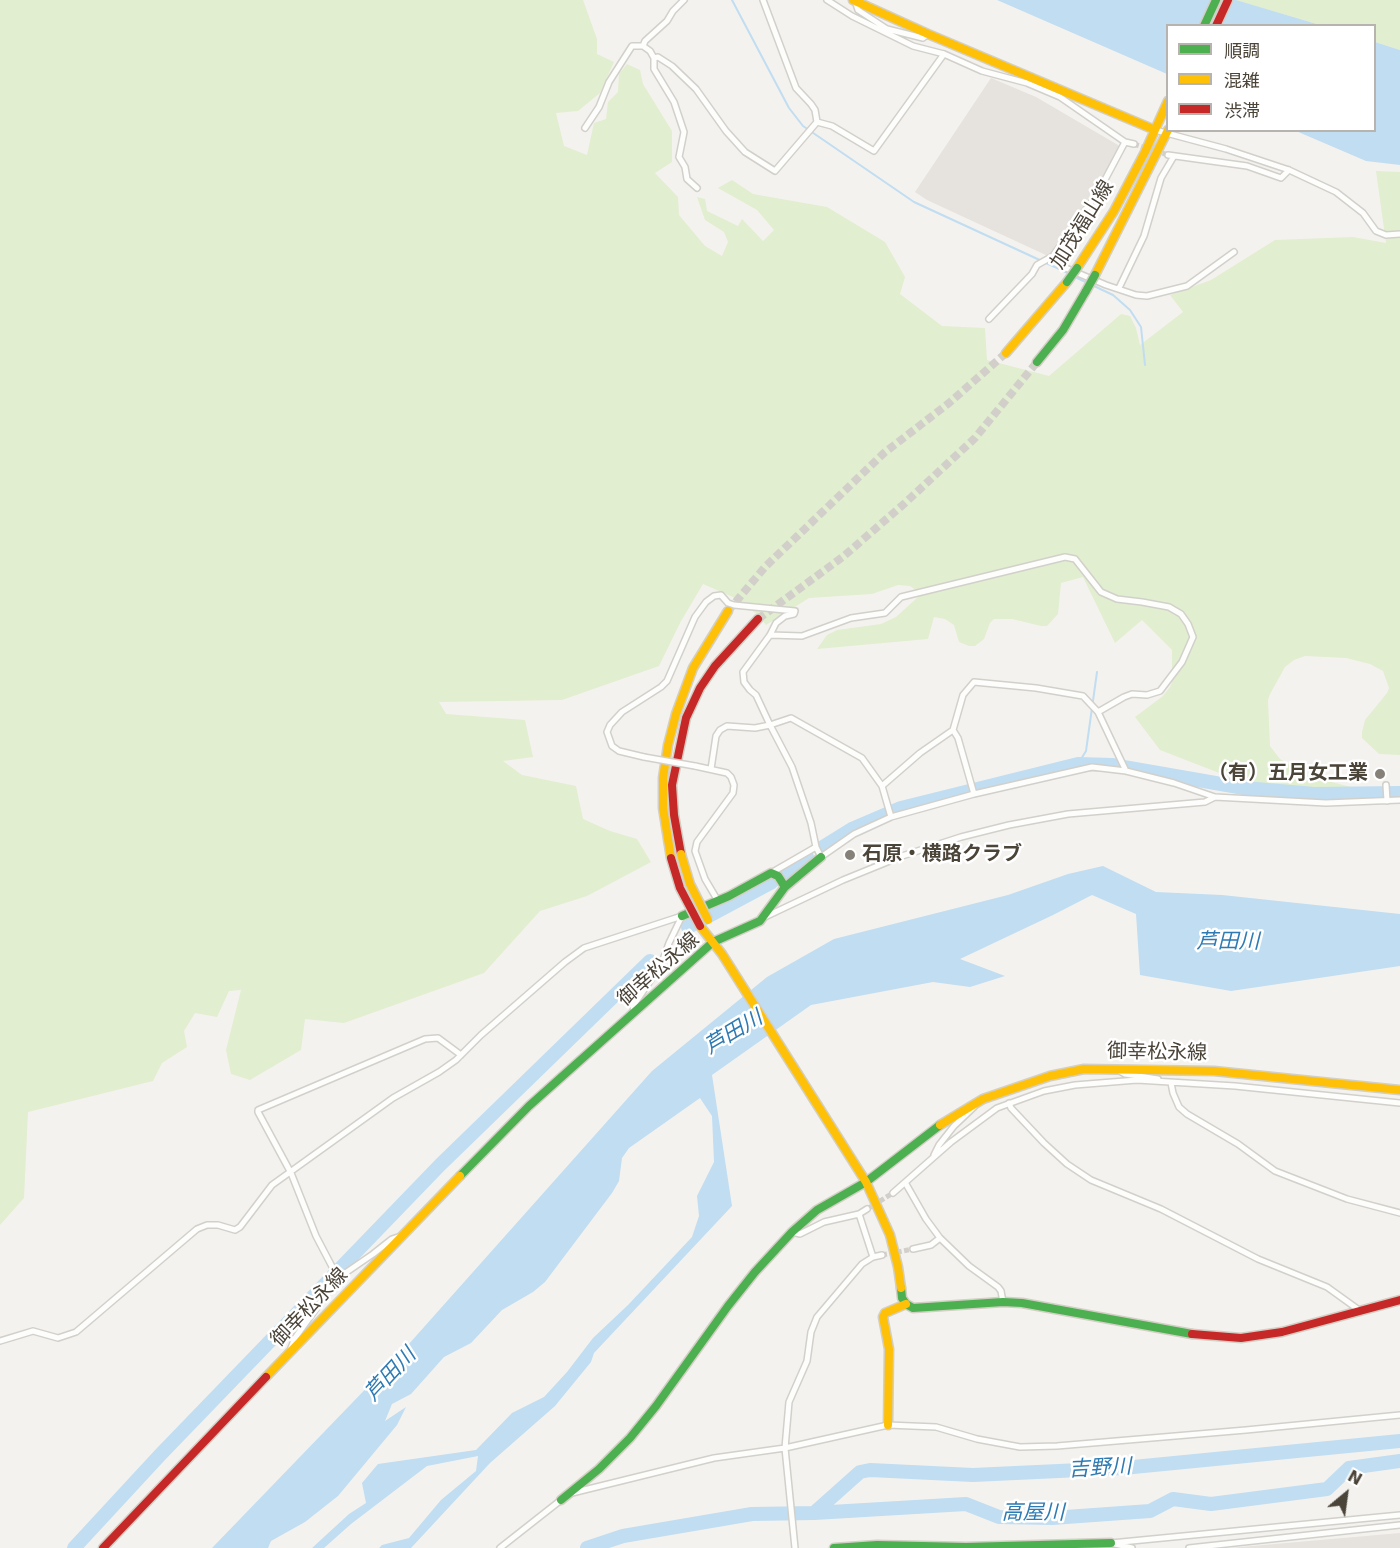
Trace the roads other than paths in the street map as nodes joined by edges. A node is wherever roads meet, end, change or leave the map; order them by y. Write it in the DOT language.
graph roads {
  1 [pos="684,0"];
  2 [pos="763,0"];
  3 [pos="827,0"];
  4 [pos="1216,0"];
  5 [pos="1227,0"];
  6 [pos="854,1"];
  7 [pos="1205,24"];
  8 [pos="1216,24"];
  9 [pos="886,31"];
  10 [pos="928,34"];
  11 [pos="643,46"];
  12 [pos="944,54"];
  13 [pos="654,58"];
  14 [pos="1044,87"];
  15 [pos="1166,103"];
  16 [pos="815,124"];
  17 [pos="585,128"];
  18 [pos="1155,130"];
  19 [pos="1166,132"];
  20 [pos="1167,132"];
  21 [pos="1125,142"];
  22 [pos="1134,144"];
  23 [pos="1289,170"];
  24 [pos="697,188"];
  25 [pos="1400,234"];
  26 [pos="1234,252"];
  27 [pos="1053,256"];
  28 [pos="1119,288"];
  29 [pos="989,319"];
  30 [pos="1006,353"];
  31 [pos="1037,362"];
  32 [pos="728,611"];
  33 [pos="758,619"];
  34 [pos="770,635"];
  35 [pos="1094,708"];
  36 [pos="770,725"];
  37 [pos="952,730"];
  38 [pos="711,770"];
  39 [pos="1126,771"];
  40 [pos="1386,785"];
  41 [pos="882,786"];
  42 [pos="974,794"];
  43 [pos="1215,797"];
  44 [pos="1400,800"];
  45 [pos="1387,801"];
  46 [pos="890,813"];
  47 [pos="816,847"];
  48 [pos="821,856"];
  49 [pos="771,873"];
  50 [pos="785,887"];
  51 [pos="718,901"];
  52 [pos="682,916"];
  53 [pos="765,917"];
  54 [pos="713,942"];
  55 [pos="634,1014"];
  56 [pos="461,1055"];
  57 [pos="1114,1068"];
  58 [pos="1169,1082"];
  59 [pos="1400,1090"];
  60 [pos="983,1100"];
  61 [pos="1400,1102"];
  62 [pos="1009,1103"];
  63 [pos="932,1159"];
  64 [pos="291,1173"];
  65 [pos="866,1182"];
  66 [pos="906,1184"];
  67 [pos="893,1193"];
  68 [pos="867,1209"];
  69 [pos="1400,1213"];
  70 [pos="859,1214"];
  71 [pos="792,1232"];
  72 [pos="403,1235"];
  73 [pos="940,1238"];
  74 [pos="913,1249"];
  75 [pos="882,1255"];
  76 [pos="873,1257"];
  77 [pos="336,1274"];
  78 [pos="1400,1300"];
  79 [pos="1004,1302"];
  80 [pos="906,1304"];
  81 [pos="1359,1311"];
  82 [pos="0,1341"];
  83 [pos="288,1355"];
  84 [pos="1400,1415"];
  85 [pos="888,1425"];
  86 [pos="785,1450"];
  87 [pos="571,1494"];
  88 [pos="561,1500"];
  89 [pos="1400,1515"];
  90 [pos="1400,1525"];
  91 [pos="1111,1543"];
  92 [pos="103,1548"];
  93 [pos="500,1548"];
  94 [pos="795,1548"];
  95 [pos="834,1548"];
  96 [pos="1132,1548"];
  97 [pos="1189,1548"];
  1 -- 11 [label="street"];
  2 -- 16 [label="street"];
  3 -- 9 [label="street"];
  4 -- 7 [label="main road"];
  5 -- 8 [label="main road"];
  6 -- 9 [label="street"];
  6 -- 10 [label="main road"];
  9 -- 10 [label="street"];
  9 -- 12 [label="street"];
  10 -- 14 [label="main road"];
  11 -- 13 [label="street"];
  11 -- 17 [label="street"];
  12 -- 14 [label="street"];
  12 -- 16 [label="street"];
  13 -- 16 [label="street"];
  13 -- 24 [label="street"];
  14 -- 18 [label="main road"];
  14 -- 21 [label="street"];
  15 -- 18 [label="main road, 加茂福山線"];
  18 -- 19 [label="street"];
  18 -- 30 [label="main road, 加茂福山線, bridge"];
  20 -- 23 [label="street"];
  20 -- 31 [label="main road, 加茂福山線, bridge"];
  21 -- 22 [label="street"];
  21 -- 27 [label="street"];
  23 -- 25 [label="street"];
  23 -- 28 [label="street"];
  26 -- 28 [label="street"];
  27 -- 28 [label="street"];
  27 -- 29 [label="street"];
  32 -- 54 [label="main road, bridge"];
  33 -- 54 [label="main road, bridge"];
  34 -- 35 [label="street"];
  34 -- 36 [label="street"];
  34 -- 38 [label="street, bridge"];
  35 -- 37 [label="street"];
  35 -- 39 [label="street"];
  36 -- 38 [label="street"];
  36 -- 41 [label="street"];
  36 -- 47 [label="street"];
  37 -- 41 [label="street"];
  37 -- 42 [label="street"];
  38 -- 51 [label="street"];
  39 -- 42 [label="street"];
  39 -- 43 [label="street"];
  40 -- 45 [label="street"];
  41 -- 46 [label="street"];
  42 -- 46 [label="street"];
  43 -- 45 [label="street"];
  43 -- 53 [label="street"];
  44 -- 45 [label="street"];
  46 -- 48 [label="street"];
  47 -- 48 [label="street"];
  47 -- 49 [label="street"];
  48 -- 50 [label="main road"];
  49 -- 50 [label="main road"];
  49 -- 51 [label="main road"];
  50 -- 53 [label="main road"];
  51 -- 52 [label="main road"];
  52 -- 55 [label="street"];
  52 -- 56 [label="street"];
  53 -- 54 [label="main road"];
  54 -- 55 [label="main road, 御幸松永線"];
  54 -- 65 [label="main road, 御幸松永線"];
  55 -- 72 [label="main road, 御幸松永線"];
  56 -- 64 [label="street"];
  56 -- 64 [label="street"];
  57 -- 58 [label="street"];
  57 -- 59 [label="main road, 御幸松永線"];
  57 -- 60 [label="main road, 御幸松永線"];
  58 -- 61 [label="street"];
  58 -- 62 [label="street"];
  58 -- 69 [label="street"];
  60 -- 63 [label="street"];
  60 -- 65 [label="main road, 御幸松永線"];
  62 -- 63 [label="street"];
  62 -- 81 [label="street"];
  63 -- 66 [label="street"];
  64 -- 77 [label="street"];
  64 -- 82 [label="street"];
  65 -- 71 [label="main road"];
  65 -- 80 [label="main road"];
  66 -- 67 [label="street"];
  66 -- 73 [label="street"];
  68 -- 70 [label="street"];
  70 -- 71 [label="street"];
  70 -- 76 [label="street"];
  71 -- 87 [label="main road"];
  72 -- 77 [label="street"];
  72 -- 83 [label="main road, 御幸松永線"];
  73 -- 74 [label="street"];
  73 -- 79 [label="street"];
  75 -- 76 [label="street"];
  76 -- 86 [label="street"];
  77 -- 83 [label="street"];
  78 -- 81 [label="main road"];
  79 -- 80 [label="main road"];
  79 -- 81 [label="main road"];
  80 -- 85 [label="main road"];
  83 -- 92 [label="main road, 御幸松永線"];
  84 -- 85 [label="street"];
  85 -- 86 [label="street"];
  86 -- 87 [label="street"];
  86 -- 94 [label="street"];
  87 -- 88 [label="main road"];
  88 -- 93 [label="street"];
  89 -- 91 [label="street"];
  90 -- 97 [label="street"];
  91 -- 95 [label="main road"];
  91 -- 96 [label="street"];
}
